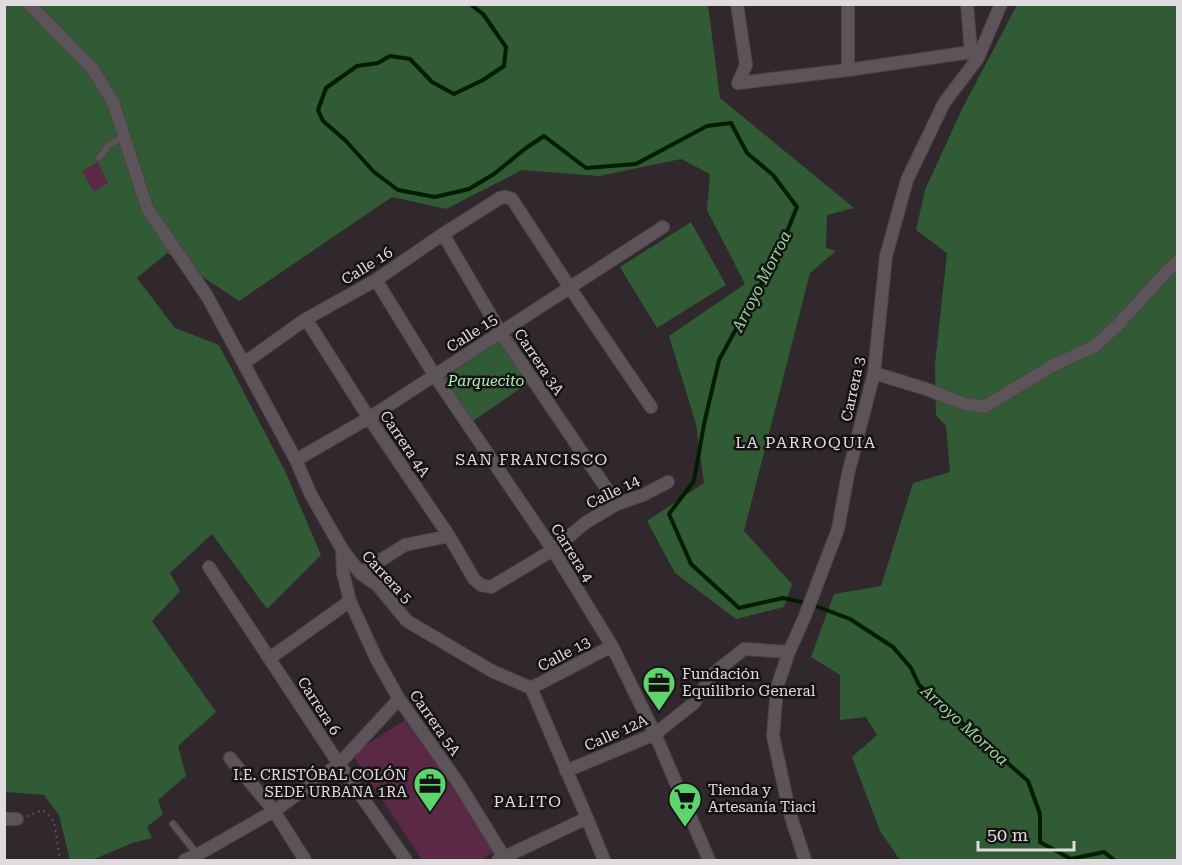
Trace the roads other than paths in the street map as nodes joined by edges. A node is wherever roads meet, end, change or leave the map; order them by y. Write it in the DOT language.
graph roads {
  1 [pos="28,4"];
  2 [pos="737,4"];
  3 [pos="848,4"];
  4 [pos="967,4"];
  5 [pos="1001,4"];
  6 [pos="974,55"];
  7 [pos="848,70"];
  8 [pos="123,137"];
  9 [pos="99,158"];
  10 [pos="663,227"];
  11 [pos="443,234"];
  12 [pos="1178,261"];
  13 [pos="376,280"];
  14 [pos="570,288"];
  15 [pos="306,319"];
  16 [pos="501,333"];
  17 [pos="244,363"];
  18 [pos="874,373"];
  19 [pos="435,376"];
  20 [pos="651,407"];
  21 [pos="369,418"];
  22 [pos="296,460"];
  23 [pos="669,482"];
  24 [pos="617,504"];
  25 [pos="450,536"];
  26 [pos="342,549"];
  27 [pos="553,550"];
  28 [pos="209,567"];
  29 [pos="360,573"];
  30 [pos="481,585"];
  31 [pos="350,601"];
  32 [pos="612,646"];
  33 [pos="789,652"];
  34 [pos="270,658"];
  35 [pos="531,688"];
  36 [pos="399,699"];
  37 [pos="655,734"];
  38 [pos="230,758"];
  39 [pos="339,764"];
  40 [pos="566,771"];
  41 [pos="274,811"];
  42 [pos="587,818"];
  43 [pos="173,824"];
  44 [pos="197,855"];
  45 [pos="500,859"];
  46 [pos="184,861"];
  47 [pos="305,861"];
  48 [pos="406,861"];
  49 [pos="604,861"];
  50 [pos="709,861"];
  51 [pos="806,861"];
  1 -- 8 [label="street, Carrera 5"];
  2 -- 7 [label="street"];
  3 -- 7 [label="street"];
  4 -- 6 [label="street"];
  5 -- 6 [label="street, Carrera 3"];
  6 -- 7 [label="street"];
  6 -- 18 [label="street, Carrera 3"];
  8 -- 9 [label="lane"];
  8 -- 17 [label="street, Carrera 5"];
  10 -- 14 [label="street, Calle 15"];
  11 -- 13 [label="street, Calle 16"];
  11 -- 14 [label="street, Calle 16"];
  11 -- 16 [label="street, Carrera 3A"];
  12 -- 18 [label="street"];
  13 -- 15 [label="street, Calle 16"];
  13 -- 19 [label="street, Carrera 4"];
  14 -- 16 [label="street, Calle 15"];
  14 -- 20 [label="street"];
  15 -- 17 [label="street, Calle 16"];
  15 -- 21 [label="street, Carrera 4A"];
  16 -- 19 [label="street, Calle 15"];
  16 -- 24 [label="street, Carrera 3A"];
  17 -- 22 [label="street, Carrera 5"];
  18 -- 33 [label="street, Carrera 3"];
  19 -- 21 [label="street, Calle 15"];
  19 -- 27 [label="street, Carrera 4"];
  21 -- 22 [label="street, Calle 15"];
  21 -- 25 [label="street, Carrera 4A"];
  22 -- 26 [label="street, Carrera 5"];
  23 -- 24 [label="street, Calle 14"];
  24 -- 27 [label="street, Calle 14"];
  25 -- 29 [label="street"];
  25 -- 30 [label="street, Carrera 4A"];
  26 -- 29 [label="street, Carrera 5"];
  26 -- 31 [label="street, Carrera 5A"];
  27 -- 30 [label="street, Calle 14"];
  27 -- 32 [label="street, Carrera 4"];
  28 -- 34 [label="street, Carrera 6"];
  29 -- 35 [label="street, Carrera 5"];
  31 -- 34 [label="street"];
  31 -- 36 [label="street, Carrera 5A"];
  32 -- 35 [label="street, Calle 13"];
  32 -- 37 [label="street, Carrera 4"];
  33 -- 37 [label="street, Calle 12A"];
  33 -- 51 [label="street, Carrera 3"];
  34 -- 39 [label="street, Carrera 6"];
  35 -- 40 [label="street"];
  36 -- 39 [label="street"];
  36 -- 45 [label="street, Carrera 5A"];
  37 -- 40 [label="street, Calle 12A"];
  37 -- 50 [label="street, Carrera 4"];
  38 -- 41 [label="street"];
  39 -- 41 [label="street"];
  39 -- 48 [label="street, Carrera 6"];
  40 -- 42 [label="street"];
  41 -- 44 [label="street"];
  41 -- 47 [label="street"];
  42 -- 45 [label="street"];
  42 -- 49 [label="street"];
  43 -- 44 [label="lane"];
  44 -- 46 [label="street"];
}
